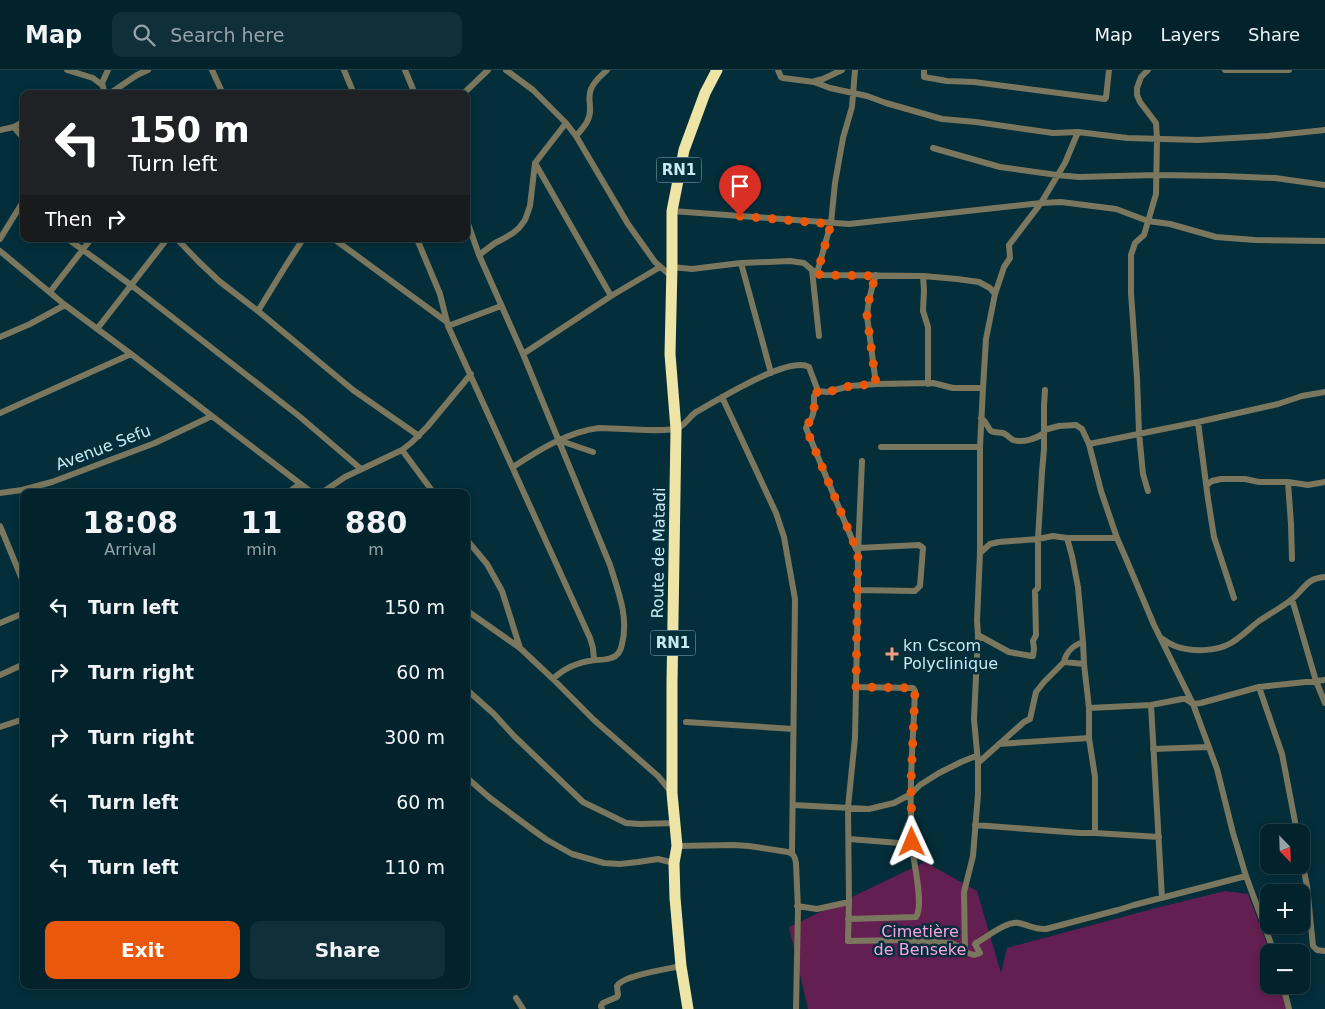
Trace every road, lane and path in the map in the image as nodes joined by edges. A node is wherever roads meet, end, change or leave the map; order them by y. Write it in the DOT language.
graph roads {
  1 [pos="67,70"];
  2 [pos="89,70"];
  3 [pos="108,70"];
  4 [pos="148,70"];
  5 [pos="212,70"];
  6 [pos="344,70"];
  7 [pos="405,70"];
  8 [pos="488,70"];
  9 [pos="506,70"];
  10 [pos="606,70"];
  11 [pos="717,70"];
  12 [pos="778,70"];
  13 [pos="842,70"];
  14 [pos="855,70"];
  15 [pos="924,70"];
  16 [pos="1109,70"];
  17 [pos="1148,70"];
  18 [pos="1225,70"];
  19 [pos="1289,70"];
  20 [pos="82,74"];
  21 [pos="814,82"];
  22 [pos="102,85"];
  23 [pos="105,90"];
  24 [pos="113,90"];
  25 [pos="221,90"];
  26 [pos="352,90"];
  27 [pos="414,90"];
  28 [pos="467,90"];
  29 [pos="853,94"];
  30 [pos="20,123"];
  31 [pos="566,123"];
  32 [pos="14,127"];
  33 [pos="0,130"];
  34 [pos="1325,130"];
  35 [pos="1078,132"];
  36 [pos="20,134"];
  37 [pos="576,136"];
  38 [pos="1157,139"];
  39 [pos="933,148"];
  40 [pos="535,163"];
  41 [pos="1057,175"];
  42 [pos="1157,175"];
  43 [pos="1325,185"];
  44 [pos="1041,202"];
  45 [pos="20,208"];
  46 [pos="672,212"];
  47 [pos="1148,221"];
  48 [pos="831,224"];
  49 [pos="470,229"];
  50 [pos="0,239"];
  51 [pos="1325,241"];
  52 [pos="72,242"];
  53 [pos="89,242"];
  54 [pos="165,242"];
  55 [pos="180,242"];
  56 [pos="302,242"];
  57 [pos="338,242"];
  58 [pos="418,242"];
  59 [pos="82,250"];
  60 [pos="0,251"];
  61 [pos="479,255"];
  62 [pos="741,263"];
  63 [pos="668,270"];
  64 [pos="814,272"];
  65 [pos="876,276"];
  66 [pos="923,276"];
  67 [pos="131,285"];
  68 [pos="50,292"];
  69 [pos="995,294"];
  70 [pos="611,296"];
  71 [pos="65,305"];
  72 [pos="501,306"];
  73 [pos="258,311"];
  74 [pos="447,324"];
  75 [pos="97,329"];
  76 [pos="819,336"];
  77 [pos="0,337"];
  78 [pos="131,354"];
  79 [pos="523,354"];
  80 [pos="771,373"];
  81 [pos="471,374"];
  82 [pos="876,384"];
  83 [pos="928,384"];
  84 [pos="983,388"];
  85 [pos="1045,390"];
  86 [pos="818,391"];
  87 [pos="1325,392"];
  88 [pos="722,398"];
  89 [pos="0,413"];
  90 [pos="212,416"];
  91 [pos="981,418"];
  92 [pos="1198,422"];
  93 [pos="676,429"];
  94 [pos="1044,432"];
  95 [pos="1138,433"];
  96 [pos="419,436"];
  97 [pos="558,440"];
  98 [pos="1089,444"];
  99 [pos="881,447"];
  100 [pos="980,447"];
  101 [pos="402,450"];
  102 [pos="593,452"];
  103 [pos="862,461"];
  104 [pos="513,467"];
  105 [pos="361,469"];
  106 [pos="1288,482"];
  107 [pos="1325,482"];
  108 [pos="300,484"];
  109 [pos="1207,485"];
  110 [pos="26,489"];
  111 [pos="293,489"];
  112 [pos="307,489"];
  113 [pos="327,489"];
  114 [pos="431,489"];
  115 [pos="20,490"];
  116 [pos="1148,492"];
  117 [pos="0,493"];
  118 [pos="0,526"];
  119 [pos="1067,538"];
  120 [pos="1117,538"];
  121 [pos="1038,539"];
  122 [pos="470,543"];
  123 [pos="858,550"];
  124 [pos="980,554"];
  125 [pos="1292,559"];
  126 [pos="20,574"];
  127 [pos="1325,577"];
  128 [pos="858,590"];
  129 [pos="1234,598"];
  130 [pos="1292,599"];
  131 [pos="470,613"];
  132 [pos="20,614"];
  133 [pos="0,623"];
  134 [pos="978,635"];
  135 [pos="1160,638"];
  136 [pos="1084,642"];
  137 [pos="520,648"];
  138 [pos="594,660"];
  139 [pos="1064,662"];
  140 [pos="1084,664"];
  141 [pos="20,666"];
  142 [pos="0,674"];
  143 [pos="553,679"];
  144 [pos="1325,680"];
  145 [pos="1316,681"];
  146 [pos="856,687"];
  147 [pos="1259,687"];
  148 [pos="470,693"];
  149 [pos="1325,703"];
  150 [pos="1193,704"];
  151 [pos="1151,705"];
  152 [pos="1089,708"];
  153 [pos="20,720"];
  154 [pos="686,722"];
  155 [pos="0,727"];
  156 [pos="793,729"];
  157 [pos="1088,738"];
  158 [pos="999,744"];
  159 [pos="1154,748"];
  160 [pos="1209,748"];
  161 [pos="977,760"];
  162 [pos="470,780"];
  163 [pos="672,793"];
  164 [pos="911,794"];
  165 [pos="793,805"];
  166 [pos="848,807"];
  167 [pos="676,823"];
  168 [pos="1295,824"];
  169 [pos="975,825"];
  170 [pos="1095,833"];
  171 [pos="1159,837"];
  172 [pos="849,839"];
  173 [pos="912,844"];
  174 [pos="677,846"];
  175 [pos="792,854"];
  176 [pos="674,863"];
  177 [pos="1305,874"];
  178 [pos="1246,876"];
  179 [pos="1162,898"];
  180 [pos="849,902"];
  181 [pos="798,906"];
  182 [pos="848,919"];
  183 [pos="1271,944"];
  184 [pos="1325,950"];
  185 [pos="964,952"];
  186 [pos="681,966"];
  187 [pos="1285,994"];
  188 [pos="516,998"];
  189 [pos="523,1009"];
  190 [pos="602,1009"];
  191 [pos="688,1009"];
  192 [pos="796,1009"];
  193 [pos="1289,1009"];
  1 -- 20 [label="street"];
  2 -- 20 [label="street"];
  3 -- 22 [label="street"];
  4 -- 24 [label="street"];
  5 -- 25 [label="street"];
  6 -- 26 [label="street"];
  7 -- 27 [label="street"];
  8 -- 28 [label="street"];
  9 -- 31 [label="street"];
  10 -- 37 [label="street"];
  11 -- 46 [label="highway, RN1"];
  12 -- 21 [label="street"];
  13 -- 21 [label="street"];
  14 -- 29 [label="street"];
  15 -- 16 [label="street"];
  17 -- 38 [label="street"];
  18 -- 19 [label="street"];
  20 -- 22 [label="street"];
  21 -- 29 [label="street"];
  22 -- 23 [label="street"];
  29 -- 35 [label="street"];
  29 -- 48 [label="street"];
  30 -- 32 [label="street"];
  31 -- 37 [label="street"];
  31 -- 40 [label="street"];
  32 -- 33 [label="street"];
  32 -- 36 [label="street"];
  34 -- 38 [label="street"];
  35 -- 38 [label="street"];
  35 -- 41 [label="street"];
  37 -- 63 [label="street"];
  38 -- 42 [label="street"];
  39 -- 41 [label="street"];
  40 -- 61 [label="street"];
  40 -- 70 [label="street"];
  41 -- 42 [label="street"];
  41 -- 44 [label="street"];
  42 -- 43 [label="street"];
  42 -- 47 [label="street"];
  44 -- 47 [label="street"];
  44 -- 48 [label="street"];
  44 -- 69 [label="street"];
  45 -- 50 [label="street"];
  46 -- 48 [label="street"];
  46 -- 63 [label="highway, RN1"];
  47 -- 51 [label="street"];
  47 -- 95 [label="street"];
  48 -- 64 [label="street"];
  49 -- 61 [label="street"];
  52 -- 59 [label="street"];
  53 -- 59 [label="street"];
  54 -- 67 [label="street"];
  55 -- 73 [label="street"];
  56 -- 73 [label="street"];
  57 -- 74 [label="street"];
  58 -- 74 [label="street"];
  59 -- 67 [label="street"];
  59 -- 68 [label="street"];
  60 -- 68 [label="street"];
  61 -- 72 [label="street"];
  62 -- 63 [label="street"];
  62 -- 64 [label="street"];
  62 -- 80 [label="street"];
  63 -- 70 [label="street"];
  63 -- 93 [label="highway, Route de Matadi / RN1"];
  64 -- 65 [label="street"];
  64 -- 76 [label="street"];
  65 -- 66 [label="street"];
  65 -- 82 [label="street"];
  66 -- 69 [label="street"];
  66 -- 83 [label="street"];
  67 -- 75 [label="street"];
  67 -- 105 [label="street"];
  68 -- 71 [label="street"];
  69 -- 84 [label="street"];
  70 -- 79 [label="street"];
  71 -- 75 [label="street"];
  71 -- 77 [label="street"];
  72 -- 74 [label="street"];
  72 -- 79 [label="street"];
  73 -- 96 [label="street"];
  74 -- 81 [label="street"];
  75 -- 78 [label="street"];
  78 -- 89 [label="street"];
  78 -- 90 [label="street"];
  79 -- 97 [label="street"];
  80 -- 86 [label="street"];
  80 -- 88 [label="street"];
  81 -- 96 [label="street"];
  81 -- 104 [label="street"];
  82 -- 83 [label="street"];
  82 -- 86 [label="street"];
  83 -- 84 [label="street"];
  84 -- 91 [label="street"];
  85 -- 94 [label="street"];
  86 -- 123 [label="street"];
  87 -- 92 [label="street"];
  88 -- 93 [label="street"];
  88 -- 156 [label="street"];
  90 -- 108 [label="street"];
  90 -- 110 [label="street, Avenue Sefu"];
  91 -- 94 [label="street"];
  91 -- 100 [label="street"];
  92 -- 95 [label="street"];
  92 -- 109 [label="street"];
  93 -- 97 [label="street"];
  93 -- 163 [label="highway, Route de Matadi / RN1"];
  94 -- 98 [label="street"];
  94 -- 121 [label="street"];
  95 -- 98 [label="street"];
  95 -- 116 [label="street"];
  96 -- 101 [label="street"];
  97 -- 102 [label="street"];
  97 -- 104 [label="street"];
  97 -- 138 [label="street"];
  98 -- 120 [label="street"];
  99 -- 100 [label="street"];
  100 -- 124 [label="street"];
  101 -- 105 [label="street"];
  101 -- 114 [label="street"];
  103 -- 123 [label="street"];
  104 -- 138 [label="street"];
  105 -- 113 [label="street"];
  106 -- 107 [label="street"];
  106 -- 109 [label="street"];
  106 -- 125 [label="street"];
  108 -- 111 [label="street"];
  108 -- 112 [label="street"];
  109 -- 129 [label="street"];
  115 -- 117 [label="street, Avenue Sefu"];
  118 -- 126 [label="street"];
  119 -- 120 [label="street"];
  119 -- 121 [label="street"];
  119 -- 136 [label="street"];
  120 -- 135 [label="street"];
  121 -- 124 [label="street"];
  121 -- 134 [label="street"];
  122 -- 137 [label="street"];
  123 -- 128 [label="street"];
  123 -- 128 [label="street"];
  124 -- 134 [label="street"];
  127 -- 130 [label="street"];
  128 -- 146 [label="street"];
  130 -- 135 [label="street"];
  130 -- 145 [label="street"];
  131 -- 137 [label="street"];
  132 -- 133 [label="street"];
  134 -- 161 [label="street"];
  135 -- 150 [label="street"];
  136 -- 139 [label="street"];
  136 -- 140 [label="street"];
  137 -- 143 [label="street"];
  138 -- 143 [label="street"];
  139 -- 140 [label="street"];
  139 -- 158 [label="street"];
  140 -- 152 [label="street"];
  141 -- 142 [label="street"];
  143 -- 163 [label="street"];
  144 -- 145 [label="street"];
  145 -- 147 [label="street"];
  145 -- 149 [label="street"];
  146 -- 164 [label="street"];
  146 -- 166 [label="street"];
  147 -- 150 [label="street"];
  147 -- 168 [label="street"];
  148 -- 167 [label="street"];
  150 -- 151 [label="street"];
  150 -- 160 [label="street"];
  151 -- 152 [label="street"];
  151 -- 159 [label="street"];
  152 -- 157 [label="street"];
  153 -- 155 [label="street"];
  154 -- 156 [label="street"];
  156 -- 165 [label="street"];
  157 -- 158 [label="street"];
  157 -- 170 [label="street"];
  158 -- 161 [label="street"];
  159 -- 160 [label="street"];
  159 -- 171 [label="street"];
  160 -- 178 [label="street"];
  161 -- 164 [label="street"];
  161 -- 169 [label="street"];
  162 -- 176 [label="street"];
  163 -- 167 [label="highway, Route de Matadi / RN1"];
  164 -- 166 [label="street"];
  164 -- 173 [label="street"];
  165 -- 166 [label="street"];
  165 -- 175 [label="street"];
  166 -- 172 [label="street"];
  167 -- 174 [label="highway, Route de Matadi / RN1"];
  169 -- 170 [label="street"];
  169 -- 185 [label="street"];
  170 -- 171 [label="street"];
  171 -- 179 [label="street"];
  172 -- 173 [label="street"];
  172 -- 180 [label="street"];
  173 -- 182 [label="street"];
  174 -- 175 [label="street"];
  174 -- 176 [label="highway, Route de Matadi / RN1"];
  175 -- 181 [label="street"];
  176 -- 186 [label="highway, Route de Matadi / RN1"];
  177 -- 184 [label="street"];
  178 -- 179 [label="street"];
  178 -- 183 [label="street"];
  179 -- 185 [label="street"];
  180 -- 181 [label="street"];
  180 -- 182 [label="street"];
  181 -- 192 [label="street"];
  182 -- 185 [label="street"];
  186 -- 190 [label="street"];
  186 -- 191 [label="highway, Route de Matadi / RN1"];
  187 -- 193 [label="street"];
  188 -- 189 [label="street"];
}
